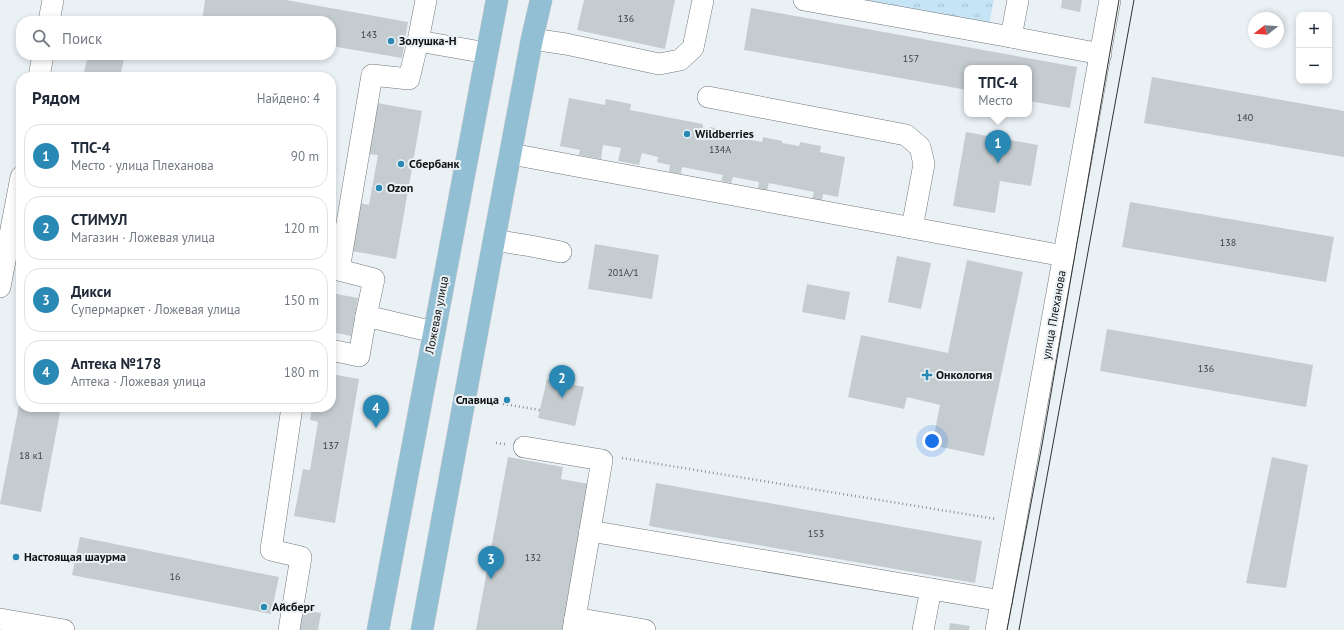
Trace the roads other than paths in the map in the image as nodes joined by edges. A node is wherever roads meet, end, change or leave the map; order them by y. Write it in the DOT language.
graph roads {
  1 [pos="53,0"];
  2 [pos="426,0"];
  3 [pos="497,0"];
  4 [pos="541,0"];
  5 [pos="703,0"];
  6 [pos="804,0"];
  7 [pos="1018,0"];
  8 [pos="1110,0"];
  9 [pos="50,16"];
  10 [pos="1011,37"];
  11 [pos="532,39"];
  12 [pos="418,41"];
  13 [pos="487,53"];
  14 [pos="1101,54"];
  15 [pos="42,60"];
  16 [pos="40,72"];
  17 [pos="708,97"];
  18 [pos="511,154"];
  19 [pos="912,228"];
  20 [pos="16,231"];
  21 [pos="494,240"];
  22 [pos="561,252"];
  23 [pos="14,253"];
  24 [pos="1064,256"];
  25 [pos="0,286"];
  26 [pos="366,316"];
  27 [pos="434,332"];
  28 [pos="336,351"];
  29 [pos="291,412"];
  30 [pos="524,447"];
  31 [pos="590,532"];
  32 [pos="931,589"];
  33 [pos="1002,601"];
  34 [pos="0,619"];
  35 [pos="574,624"];
  36 [pos="64,630"];
  37 [pos="288,630"];
  38 [pos="378,630"];
  39 [pos="422,630"];
  40 [pos="645,630"];
  41 [pos="923,630"];
  42 [pos="996,630"];
  1 -- 9 [label="street"];
  2 -- 12 [label="street"];
  3 -- 13 [label="main road, Ложевая улица"];
  4 -- 11 [label="main road"];
  5 -- 11 [label="street"];
  6 -- 10 [label="street"];
  7 -- 10 [label="street"];
  8 -- 14 [label="street, улица Плеханова"];
  10 -- 14 [label="street"];
  11 -- 18 [label="main road"];
  12 -- 13 [label="street"];
  12 -- 26 [label="street"];
  13 -- 27 [label="main road, Ложевая улица"];
  14 -- 24 [label="street, улица Плеханова"];
  15 -- 16 [label="street"];
  17 -- 19 [label="street"];
  18 -- 19 [label="street"];
  18 -- 21 [label="main road"];
  19 -- 24 [label="street"];
  20 -- 23 [label="street"];
  21 -- 22 [label="street"];
  21 -- 39 [label="main road"];
  23 -- 25 [label="street"];
  24 -- 33 [label="street, улица Плеханова"];
  26 -- 27 [label="street"];
  26 -- 28 [label="street"];
  27 -- 38 [label="main road, Ложевая улица"];
  29 -- 37 [label="street"];
  30 -- 31 [label="street"];
  31 -- 32 [label="street"];
  31 -- 35 [label="street"];
  32 -- 33 [label="street"];
  32 -- 41 [label="street"];
  33 -- 42 [label="street, улица Плеханова"];
  34 -- 36 [label="street"];
  35 -- 40 [label="street"];
}
